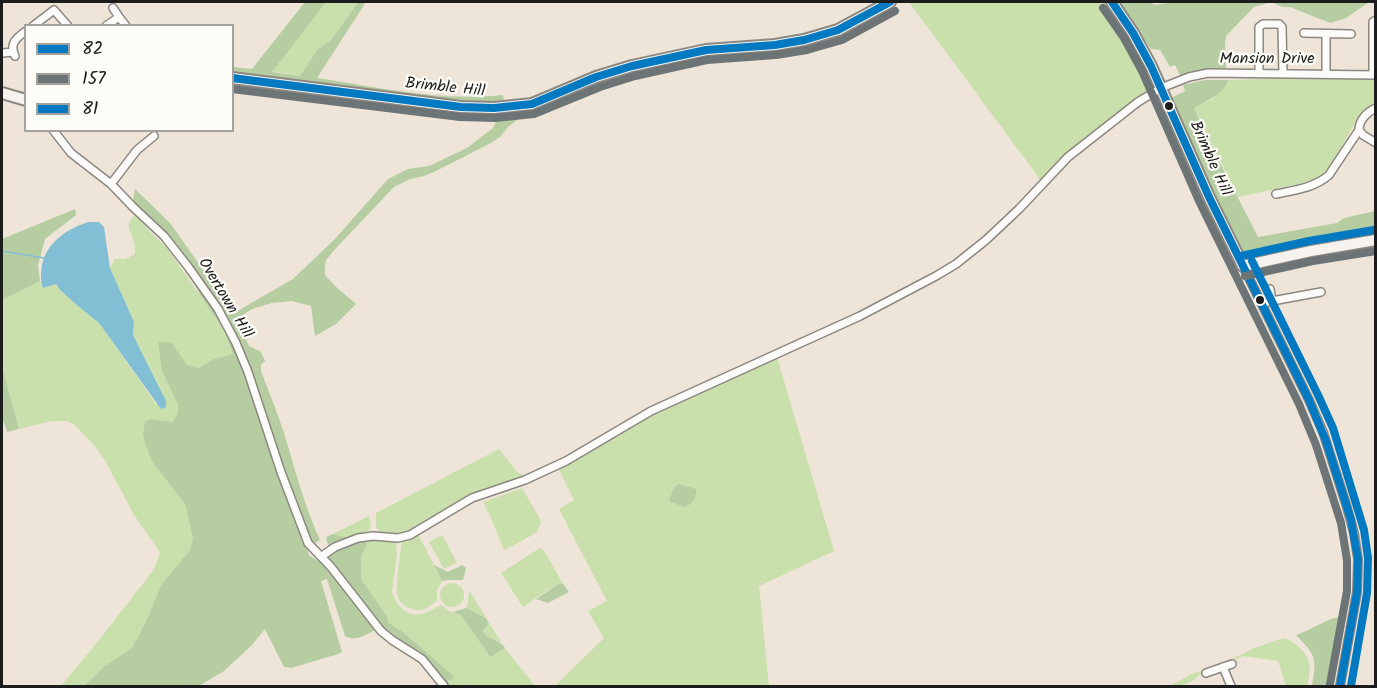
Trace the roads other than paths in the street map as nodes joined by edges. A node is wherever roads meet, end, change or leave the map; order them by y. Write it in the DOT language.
graph roads {
  1 [pos="890,2"];
  2 [pos="1112,2"];
  3 [pos="112,8"];
  4 [pos="119,17"];
  5 [pos="1376,20"];
  6 [pos="35,24"];
  7 [pos="66,24"];
  8 [pos="109,24"];
  9 [pos="124,24"];
  10 [pos="24,33"];
  11 [pos="1304,33"];
  12 [pos="1326,34"];
  13 [pos="1351,34"];
  14 [pos="3,54"];
  15 [pos="1259,74"];
  16 [pos="1282,74"];
  17 [pos="1326,74"];
  18 [pos="1374,75"];
  19 [pos="234,78"];
  20 [pos="1161,88"];
  21 [pos="2,93"];
  22 [pos="24,99"];
  23 [pos="1376,108"];
  24 [pos="1359,130"];
  25 [pos="54,132"];
  26 [pos="154,136"];
  27 [pos="1376,143"];
  28 [pos="111,184"];
  29 [pos="1276,194"];
  30 [pos="1376,240"];
  31 [pos="1243,266"];
  32 [pos="1270,289"];
  33 [pos="1321,292"];
  34 [pos="1272,301"];
  35 [pos="1262,304"];
  36 [pos="322,556"];
  37 [pos="1232,664"];
  38 [pos="1223,667"];
  39 [pos="1206,673"];
  40 [pos="444,687"];
  41 [pos="1231,687"];
  42 [pos="1340,687"];
  1 -- 19 [label="main road, Brimble Hill"];
  2 -- 20 [label="main road, Brimble Hill"];
  3 -- 4 [label="street"];
  4 -- 8 [label="street"];
  4 -- 9 [label="street"];
  5 -- 18 [label="street"];
  6 -- 7 [label="street"];
  10 -- 14 [label="street"];
  11 -- 12 [label="street"];
  12 -- 13 [label="street"];
  12 -- 17 [label="street"];
  15 -- 16 [label="street, Mansion Drive"];
  15 -- 16 [label="street"];
  15 -- 20 [label="street, Mansion Drive"];
  16 -- 17 [label="street, Mansion Drive"];
  17 -- 18 [label="street, Mansion Drive"];
  20 -- 31 [label="main road, Brimble Hill"];
  20 -- 36 [label="street, Mansion Drive"];
  21 -- 22 [label="main road"];
  23 -- 24 [label="street"];
  24 -- 27 [label="street"];
  24 -- 29 [label="street"];
  25 -- 28 [label="street, Overtown Hill"];
  26 -- 28 [label="street"];
  28 -- 36 [label="street, Overtown Hill"];
  30 -- 31 [label="main road"];
  31 -- 35 [label="street"];
  32 -- 34 [label="street"];
  33 -- 34 [label="street"];
  34 -- 35 [label="street"];
  35 -- 42 [label="street"];
  36 -- 40 [label="street, Overtown Hill"];
  37 -- 38 [label="street"];
  38 -- 39 [label="street"];
  38 -- 41 [label="street"];
}
